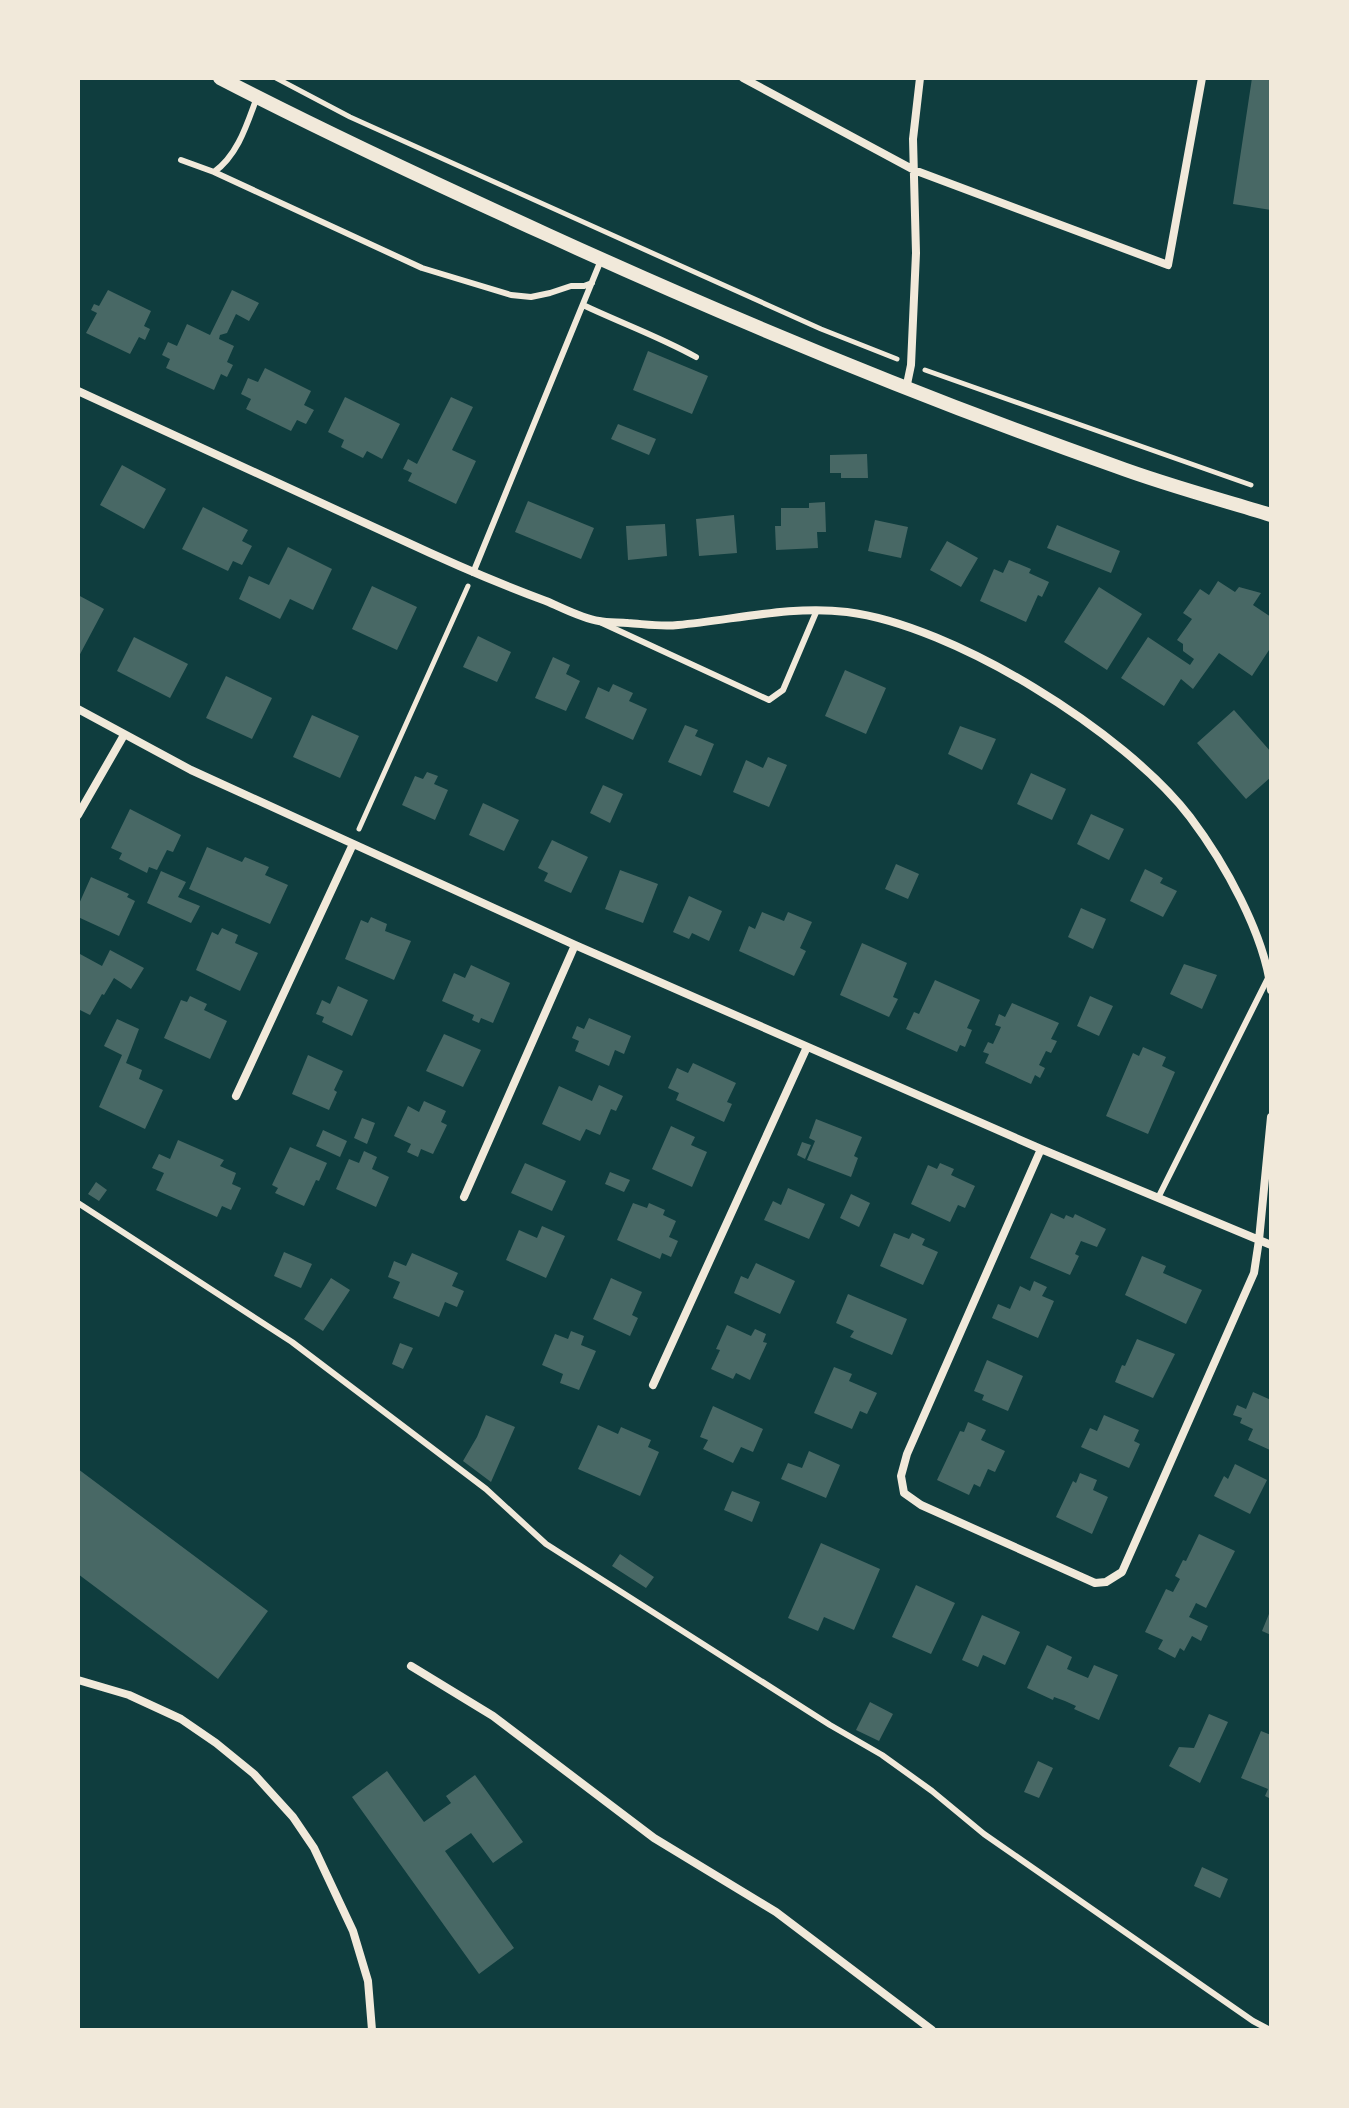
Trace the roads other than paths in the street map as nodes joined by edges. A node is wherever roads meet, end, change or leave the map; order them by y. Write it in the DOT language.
graph roads {
  1 [pos="220,78"];
  2 [pos="743,78"];
  3 [pos="920,78"];
  4 [pos="1202,78"];
  5 [pos="257,97"];
  6 [pos="181,160"];
  7 [pos="914,170"];
  8 [pos="214,172"];
  9 [pos="601,260"];
  10 [pos="592,283"];
  11 [pos="583,305"];
  12 [pos="696,357"];
  13 [pos="906,389"];
  14 [pos="78,391"];
  15 [pos="1271,515"];
  16 [pos="473,573"];
  17 [pos="818,609"];
  18 [pos="599,621"];
  19 [pos="78,709"];
  20 [pos="124,735"];
  21 [pos="78,815"];
  22 [pos="353,844"];
  23 [pos="575,945"];
  24 [pos="1269,976"];
  25 [pos="1271,990"];
  26 [pos="807,1047"];
  27 [pos="236,1096"];
  28 [pos="1271,1117"];
  29 [pos="1041,1149"];
  30 [pos="464,1197"];
  31 [pos="1158,1198"];
  32 [pos="78,1203"];
  33 [pos="1259,1240"];
  34 [pos="1271,1245"];
  35 [pos="653,1385"];
  36 [pos="411,1666"];
  37 [pos="78,1680"];
  38 [pos="372,2030"];
  39 [pos="932,2030"];
  40 [pos="1270,2030"];
  1 -- 5 [label="street"];
  2 -- 7 [label="street"];
  3 -- 7 [label="street"];
  4 -- 7 [label="street"];
  5 -- 8 [label="lane"];
  5 -- 9 [label="street"];
  6 -- 8 [label="lane"];
  7 -- 13 [label="street"];
  8 -- 10 [label="lane"];
  9 -- 10 [label="lane"];
  9 -- 13 [label="street"];
  10 -- 11 [label="lane"];
  11 -- 12 [label="lane"];
  11 -- 16 [label="lane"];
  13 -- 15 [label="street"];
  14 -- 16 [label="street"];
  16 -- 18 [label="street"];
  17 -- 18 [label="street"];
  17 -- 18 [label="lane"];
  17 -- 24 [label="street"];
  19 -- 20 [label="street"];
  20 -- 21 [label="street"];
  20 -- 22 [label="street"];
  22 -- 23 [label="street"];
  22 -- 27 [label="street"];
  23 -- 26 [label="street"];
  23 -- 30 [label="street"];
  24 -- 25 [label="street"];
  24 -- 31 [label="lane"];
  26 -- 29 [label="street"];
  26 -- 35 [label="street"];
  28 -- 33 [label="street"];
  29 -- 31 [label="street"];
  29 -- 33 [label="street"];
  31 -- 33 [label="street"];
  32 -- 40 [label="lane"];
  33 -- 34 [label="street"];
  36 -- 39 [label="street"];
  37 -- 38 [label="street"];
}
